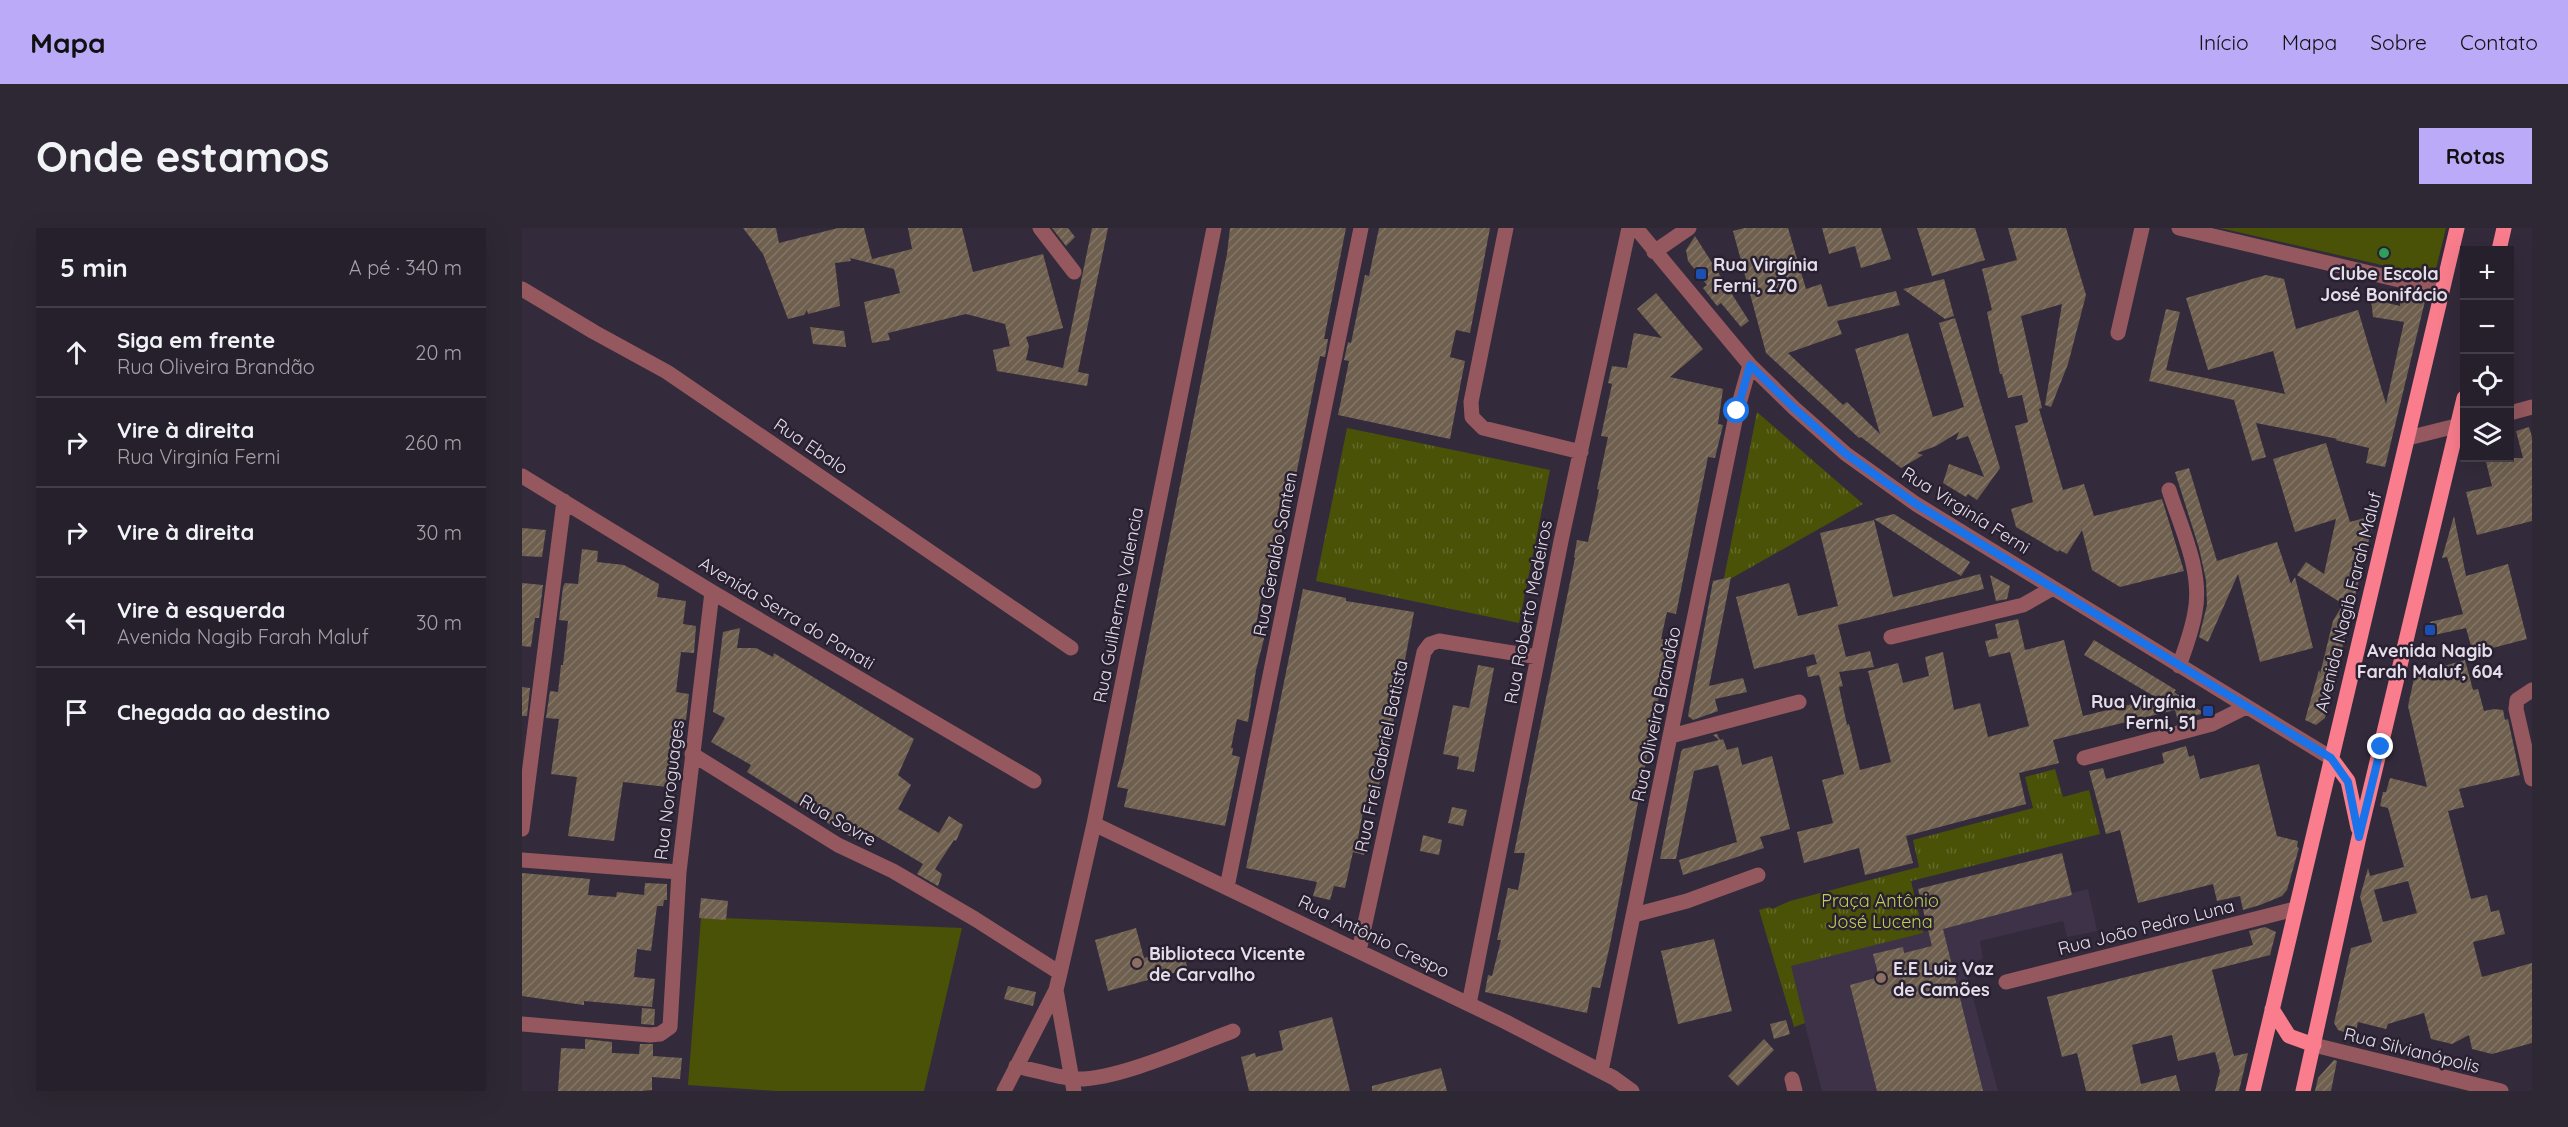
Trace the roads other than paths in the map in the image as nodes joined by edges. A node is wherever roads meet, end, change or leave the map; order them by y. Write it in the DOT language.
graph roads {
  1 [pos="1040,228"];
  2 [pos="1214,228"];
  3 [pos="1361,228"];
  4 [pos="1506,228"];
  5 [pos="1629,228"];
  6 [pos="1636,228"];
  7 [pos="1689,228"];
  8 [pos="2142,228"];
  9 [pos="2179,228"];
  10 [pos="2457,228"];
  11 [pos="2504,228"];
  12 [pos="2500,246"];
  13 [pos="1654,252"];
  14 [pos="1074,272"];
  15 [pos="522,289"];
  16 [pos="2442,290"];
  17 [pos="2118,333"];
  18 [pos="1750,365"];
  19 [pos="2532,407"];
  20 [pos="2514,411"];
  21 [pos="2460,425"];
  22 [pos="2460,429"];
  23 [pos="2408,438"];
  24 [pos="1581,452"];
  25 [pos="522,476"];
  26 [pos="2169,490"];
  27 [pos="564,501"];
  28 [pos="2052,588"];
  29 [pos="712,592"];
  30 [pos="1891,637"];
  31 [pos="1071,648"];
  32 [pos="1538,657"];
  33 [pos="2179,666"];
  34 [pos="2532,690"];
  35 [pos="1799,702"];
  36 [pos="2246,707"];
  37 [pos="1671,736"];
  38 [pos="693,754"];
  39 [pos="2084,758"];
  40 [pos="2331,758"];
  41 [pos="2532,779"];
  42 [pos="1034,781"];
  43 [pos="1094,824"];
  44 [pos="522,829"];
  45 [pos="2359,837"];
  46 [pos="522,860"];
  47 [pos="679,872"];
  48 [pos="1758,874"];
  49 [pos="1227,887"];
  50 [pos="2295,909"];
  51 [pos="1634,915"];
  52 [pos="1359,951"];
  53 [pos="1060,974"];
  54 [pos="2006,982"];
  55 [pos="1056,990"];
  56 [pos="1469,1004"];
  57 [pos="2272,1009"];
  58 [pos="522,1024"];
  59 [pos="1233,1031"];
  60 [pos="2314,1045"];
  61 [pos="1016,1066"];
  62 [pos="1601,1071"];
  63 [pos="1074,1085"];
  64 [pos="1004,1091"];
  65 [pos="1632,1091"];
  66 [pos="2253,1091"];
  67 [pos="2302,1091"];
  68 [pos="2501,1091"];
  1 -- 14 [label="street"];
  2 -- 43 [label="street, Rua Guilherme Valencia"];
  3 -- 49 [label="street, Rua Geraldo Santen"];
  4 -- 24 [label="street"];
  5 -- 24 [label="street, Rua Roberto Medeiros"];
  6 -- 13 [label="street, Rua Virginía Ferni"];
  7 -- 13 [label="street"];
  8 -- 17 [label="street"];
  9 -- 16 [label="street"];
  10 -- 16 [label="main road, Avenida Nagib Farah Maluf"];
  11 -- 12 [label="main road"];
  13 -- 18 [label="street, Rua Virginía Ferni"];
  15 -- 31 [label="street, Rua Ebalo"];
  16 -- 23 [label="main road, Avenida Nagib Farah Maluf"];
  18 -- 28 [label="street, Rua Virginía Ferni"];
  18 -- 37 [label="street, Rua Oliveira Brandão"];
  19 -- 20 [label="street"];
  21 -- 23 [label="street"];
  22 -- 45 [label="main road"];
  23 -- 40 [label="main road, Avenida Nagib Farah Maluf"];
  24 -- 32 [label="street, Rua Roberto Medeiros"];
  25 -- 27 [label="street, Avenida Serra do Panati"];
  26 -- 33 [label="street"];
  27 -- 29 [label="street, Avenida Serra do Panati"];
  27 -- 44 [label="street"];
  28 -- 30 [label="street"];
  28 -- 33 [label="street, Rua Virginía Ferni"];
  29 -- 38 [label="street, Rua Noroguages"];
  29 -- 42 [label="street, Avenida Serra do Panati"];
  32 -- 52 [label="street, Rua Frei Gabriel Batista"];
  32 -- 56 [label="street, Rua Roberto Medeiros"];
  33 -- 36 [label="street, Rua Virginía Ferni"];
  34 -- 41 [label="street"];
  35 -- 37 [label="street"];
  36 -- 39 [label="street"];
  36 -- 40 [label="street, Rua Virginía Ferni"];
  37 -- 51 [label="street, Rua Oliveira Brandão"];
  38 -- 47 [label="street, Rua Noroguages"];
  38 -- 53 [label="street, Rua Sovre"];
  40 -- 45 [label="main road"];
  40 -- 50 [label="main road, Avenida Nagib Farah Maluf"];
  43 -- 49 [label="street, Rua Antônio Crespo"];
  43 -- 53 [label="street, Rua Guilherme Valencia"];
  45 -- 60 [label="main road"];
  46 -- 47 [label="street, Rua Noroguages"];
  47 -- 58 [label="street"];
  48 -- 51 [label="street"];
  49 -- 52 [label="street, Rua Antônio Crespo"];
  50 -- 54 [label="street, Rua João Pedro Luna"];
  50 -- 57 [label="main road, Avenida Nagib Farah Maluf"];
  51 -- 62 [label="street, Rua Oliveira Brandão"];
  52 -- 56 [label="street, Rua Antônio Crespo"];
  53 -- 55 [label="street, Rua Guilherme Valencia"];
  55 -- 61 [label="street, Rua Guilherme Valencia"];
  55 -- 63 [label="street, Rua Guilherme Valencia"];
  56 -- 62 [label="street, Rua Antônio Crespo"];
  57 -- 60 [label="main road"];
  57 -- 66 [label="main road, Avenida Nagib Farah Maluf"];
  59 -- 63 [label="street"];
  60 -- 67 [label="main road"];
  60 -- 68 [label="street, Rua Silvianópolis"];
  61 -- 63 [label="street"];
  61 -- 64 [label="street, Rua Guilherme Valencia"];
  62 -- 65 [label="street, Rua Antônio Crespo"];
}
